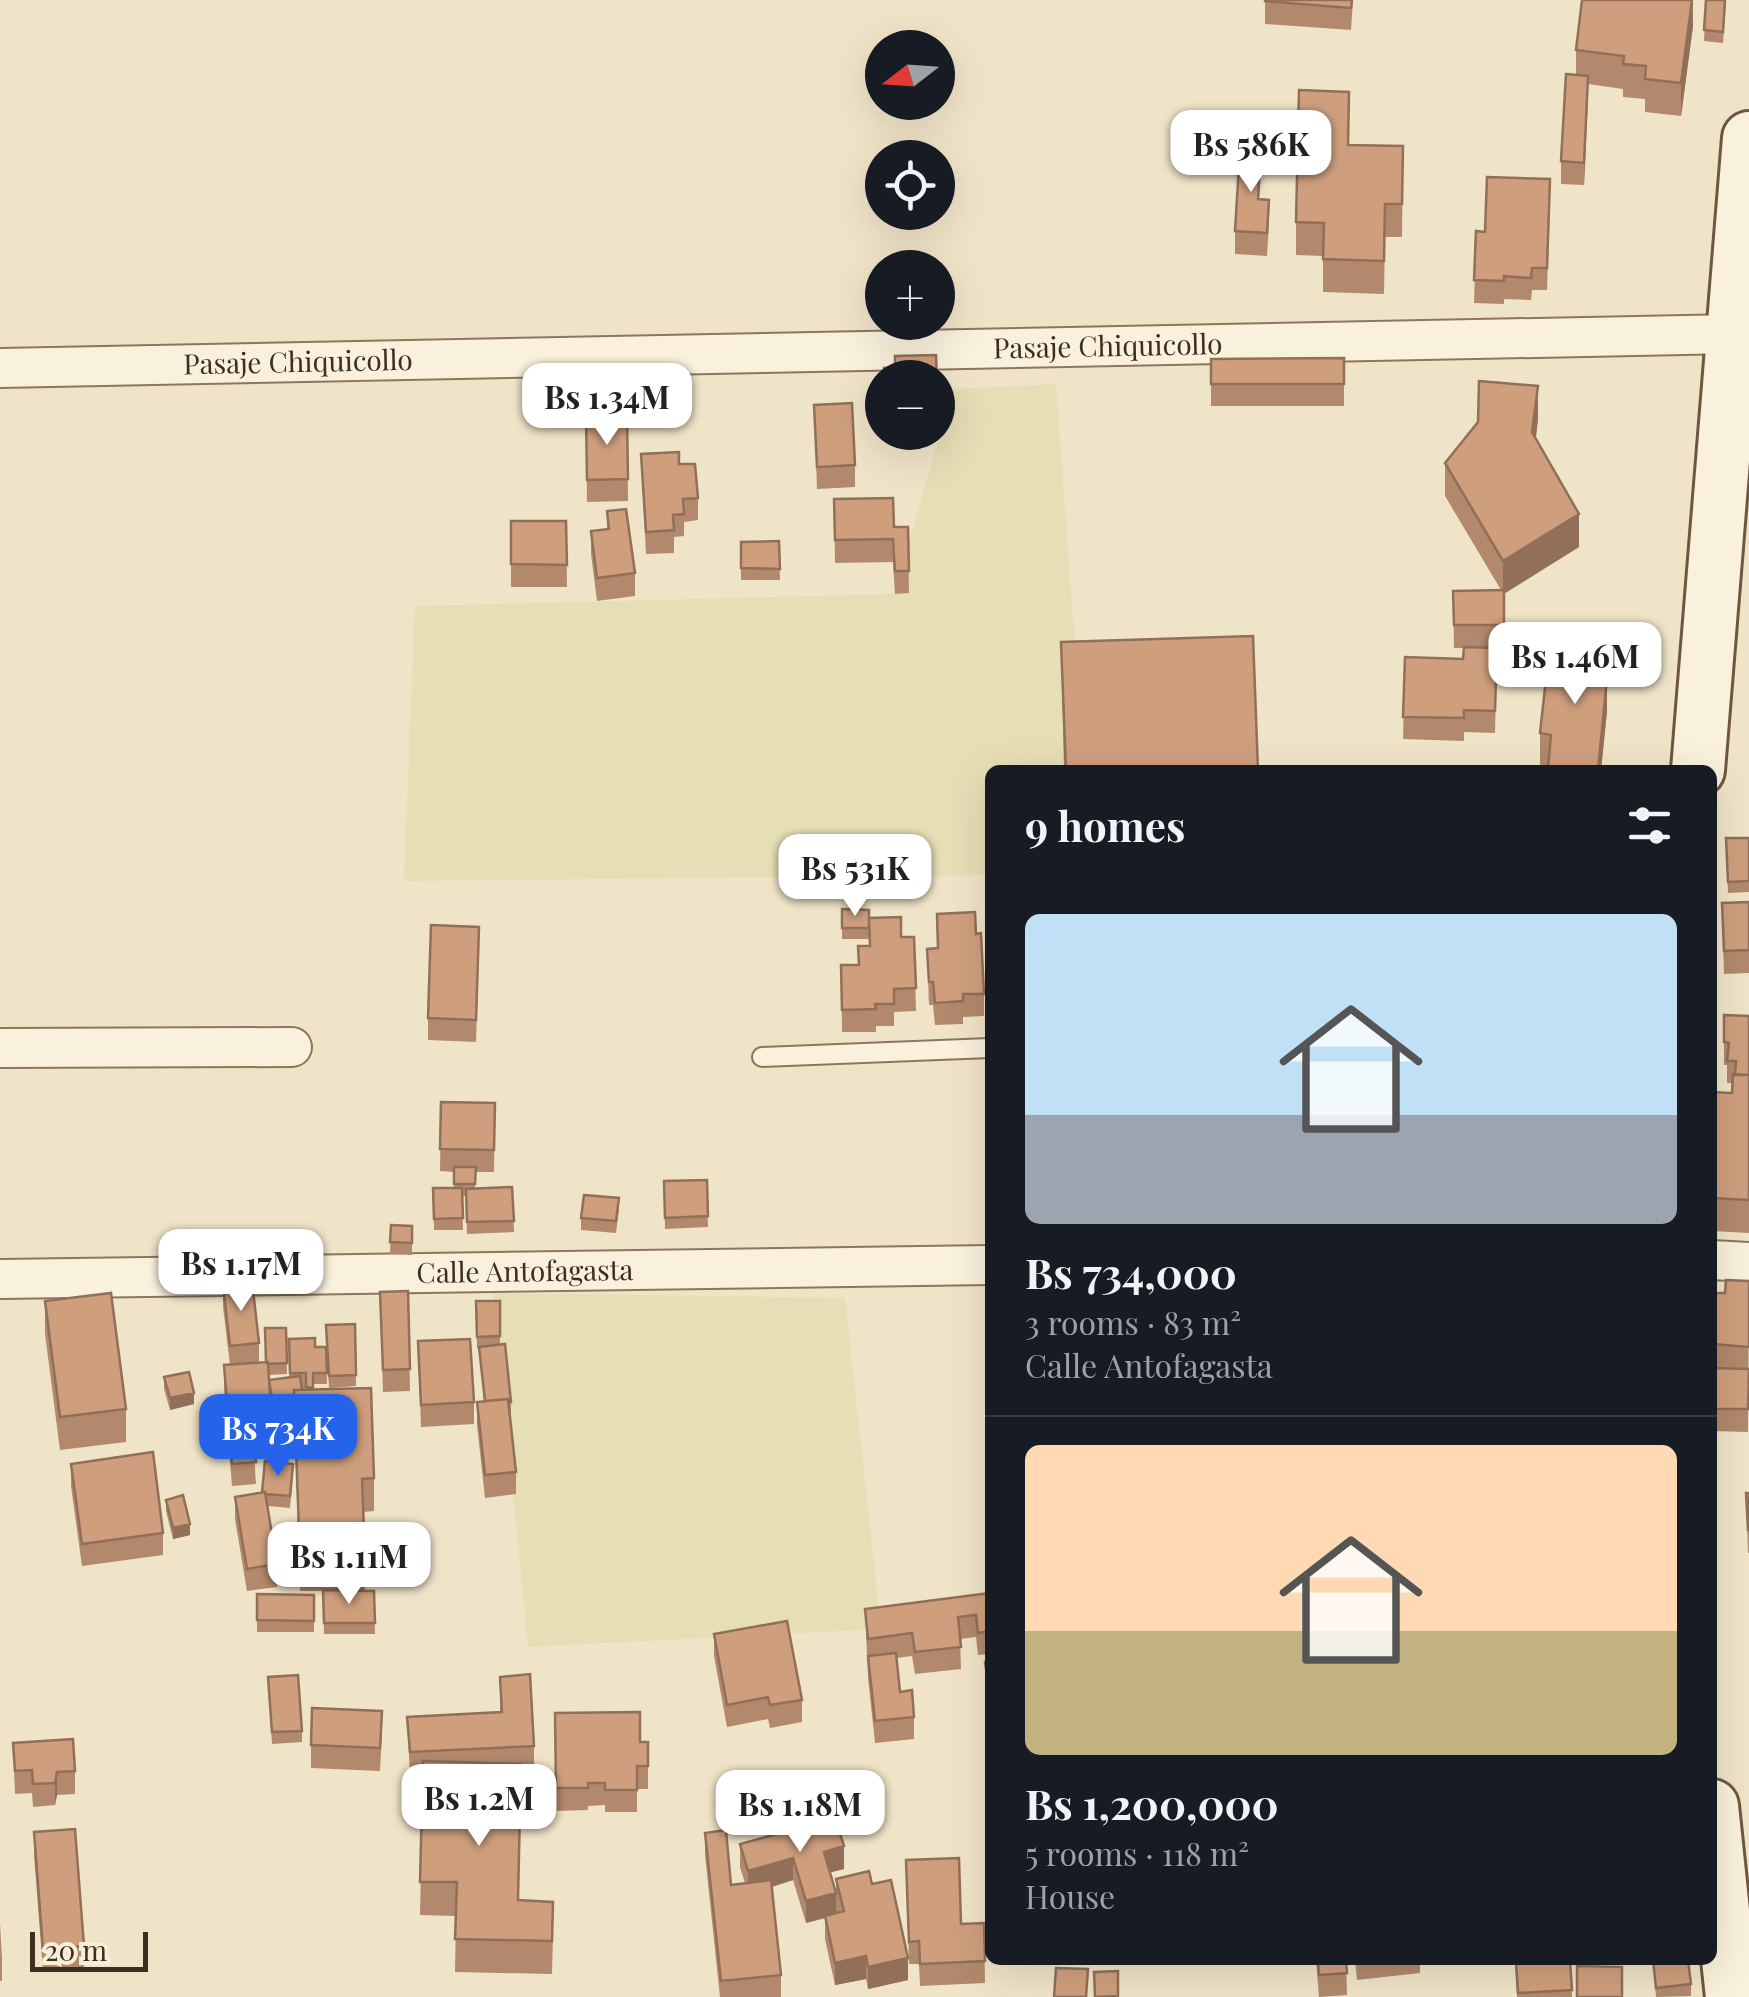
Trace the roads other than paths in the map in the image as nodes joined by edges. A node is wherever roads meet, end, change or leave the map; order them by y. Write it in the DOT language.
graph roads {
  1 [pos="1749,138"];
  2 [pos="1746,203"];
  3 [pos="1742,279"];
  4 [pos="1734,334"];
  5 [pos="0,368"];
  6 [pos="1698,765"];
  7 [pos="292,1047"];
  8 [pos="0,1048"];
  9 [pos="985,1048"];
  10 [pos="762,1057"];
  11 [pos="1717,1260"];
  12 [pos="1749,1262"];
  13 [pos="985,1265"];
  14 [pos="0,1279"];
  15 [pos="1717,1854"];
  16 [pos="1732,1997"];
  1 -- 2 [label="main road"];
  2 -- 3 [label="main road"];
  3 -- 4 [label="main road"];
  4 -- 5 [label="street, Pasaje Chiquicollo"];
  4 -- 6 [label="main road"];
  7 -- 8 [label="street"];
  9 -- 10 [label="lane"];
  11 -- 12 [label="street"];
  13 -- 14 [label="street, Calle Antofagasta"];
  15 -- 16 [label="main road"];
}
